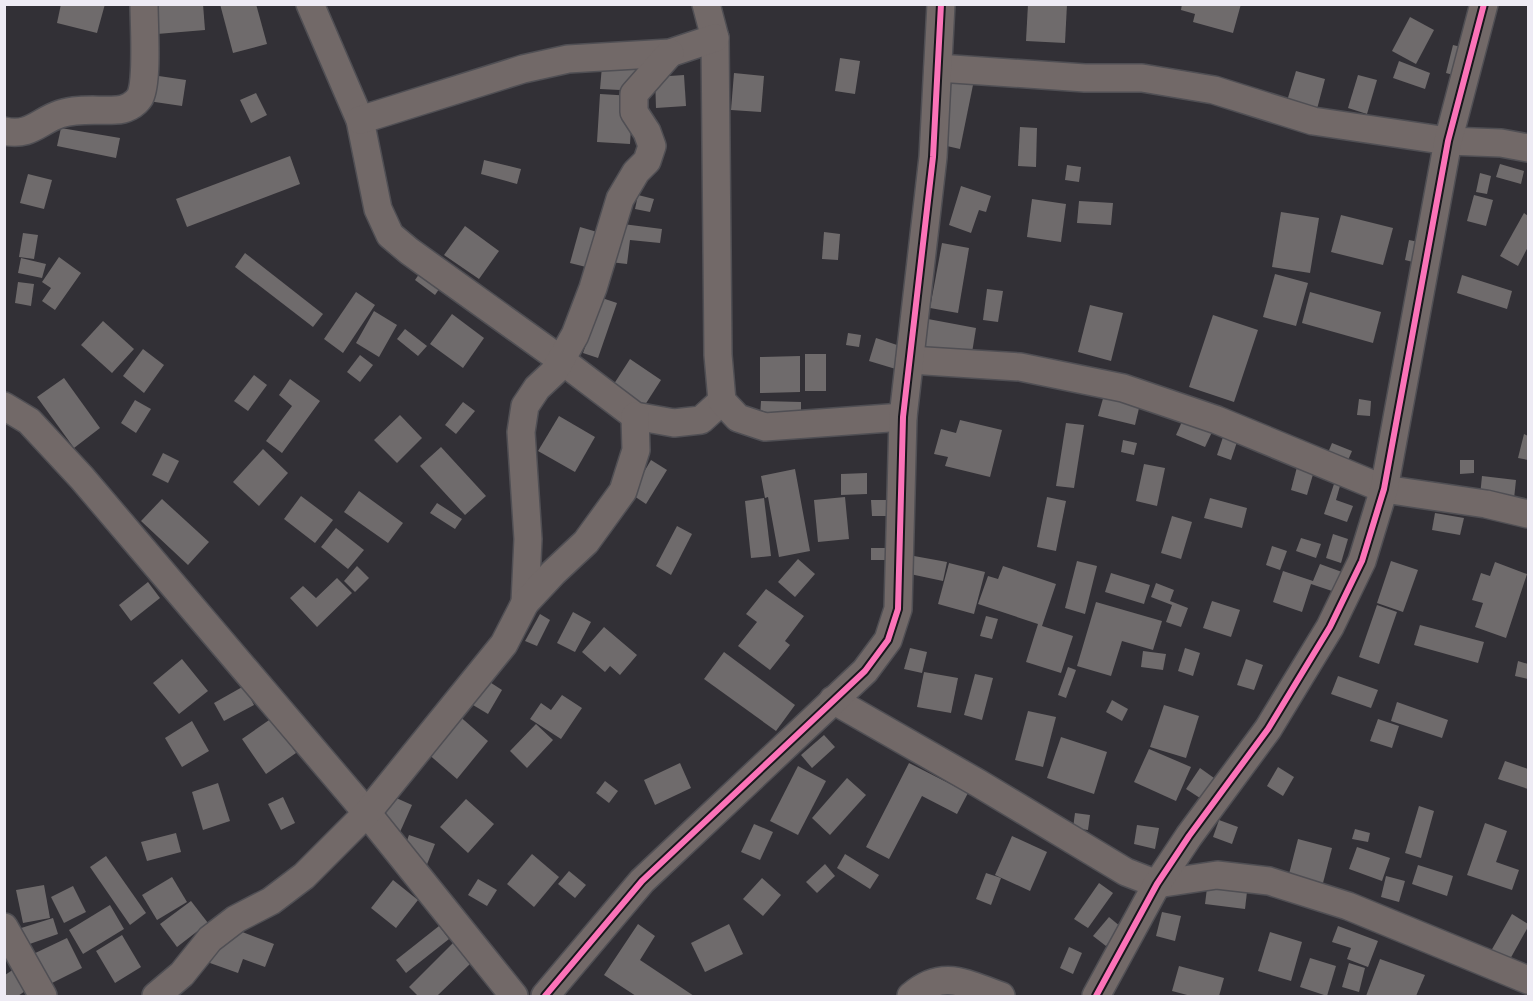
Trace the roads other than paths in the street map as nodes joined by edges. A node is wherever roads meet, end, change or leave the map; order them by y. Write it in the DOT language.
graph roads {
  1 [pos="144,4"];
  2 [pos="310,4"];
  3 [pos="706,4"];
  4 [pos="941,4"];
  5 [pos="1484,4"];
  6 [pos="715,38"];
  7 [pos="670,53"];
  8 [pos="938,68"];
  9 [pos="360,120"];
  10 [pos="4,131"];
  11 [pos="1448,141"];
  12 [pos="1528,148"];
  13 [pos="561,360"];
  14 [pos="910,360"];
  15 [pos="722,400"];
  16 [pos="4,406"];
  17 [pos="635,416"];
  18 [pos="903,417"];
  19 [pos="1384,489"];
  20 [pos="1528,513"];
  21 [pos="525,603"];
  22 [pos="833,700"];
  23 [pos="367,813"];
  24 [pos="1156,884"];
  25 [pos="4,927"];
  26 [pos="1528,980"];
  27 [pos="43,996"];
  28 [pos="156,996"];
  29 [pos="514,996"];
  30 [pos="545,996"];
  31 [pos="911,996"];
  32 [pos="1000,996"];
  33 [pos="1096,996"];
  1 -- 10 [label="street"];
  2 -- 9 [label="street"];
  3 -- 6 [label="street"];
  4 -- 8 [label="street"];
  5 -- 11 [label="street"];
  6 -- 7 [label="street"];
  6 -- 15 [label="street"];
  7 -- 9 [label="street"];
  7 -- 13 [label="street"];
  8 -- 11 [label="street"];
  8 -- 14 [label="street"];
  9 -- 13 [label="street"];
  11 -- 12 [label="street"];
  11 -- 19 [label="street"];
  13 -- 17 [label="street"];
  13 -- 21 [label="street"];
  14 -- 18 [label="street"];
  14 -- 19 [label="street"];
  15 -- 17 [label="street"];
  15 -- 18 [label="street"];
  16 -- 23 [label="street"];
  17 -- 21 [label="street"];
  18 -- 22 [label="street"];
  19 -- 20 [label="street"];
  19 -- 24 [label="street"];
  21 -- 23 [label="street"];
  22 -- 24 [label="street"];
  22 -- 30 [label="street"];
  23 -- 28 [label="street"];
  23 -- 29 [label="street"];
  24 -- 26 [label="street"];
  24 -- 33 [label="street"];
  25 -- 27 [label="street"];
  31 -- 32 [label="street"];
}
